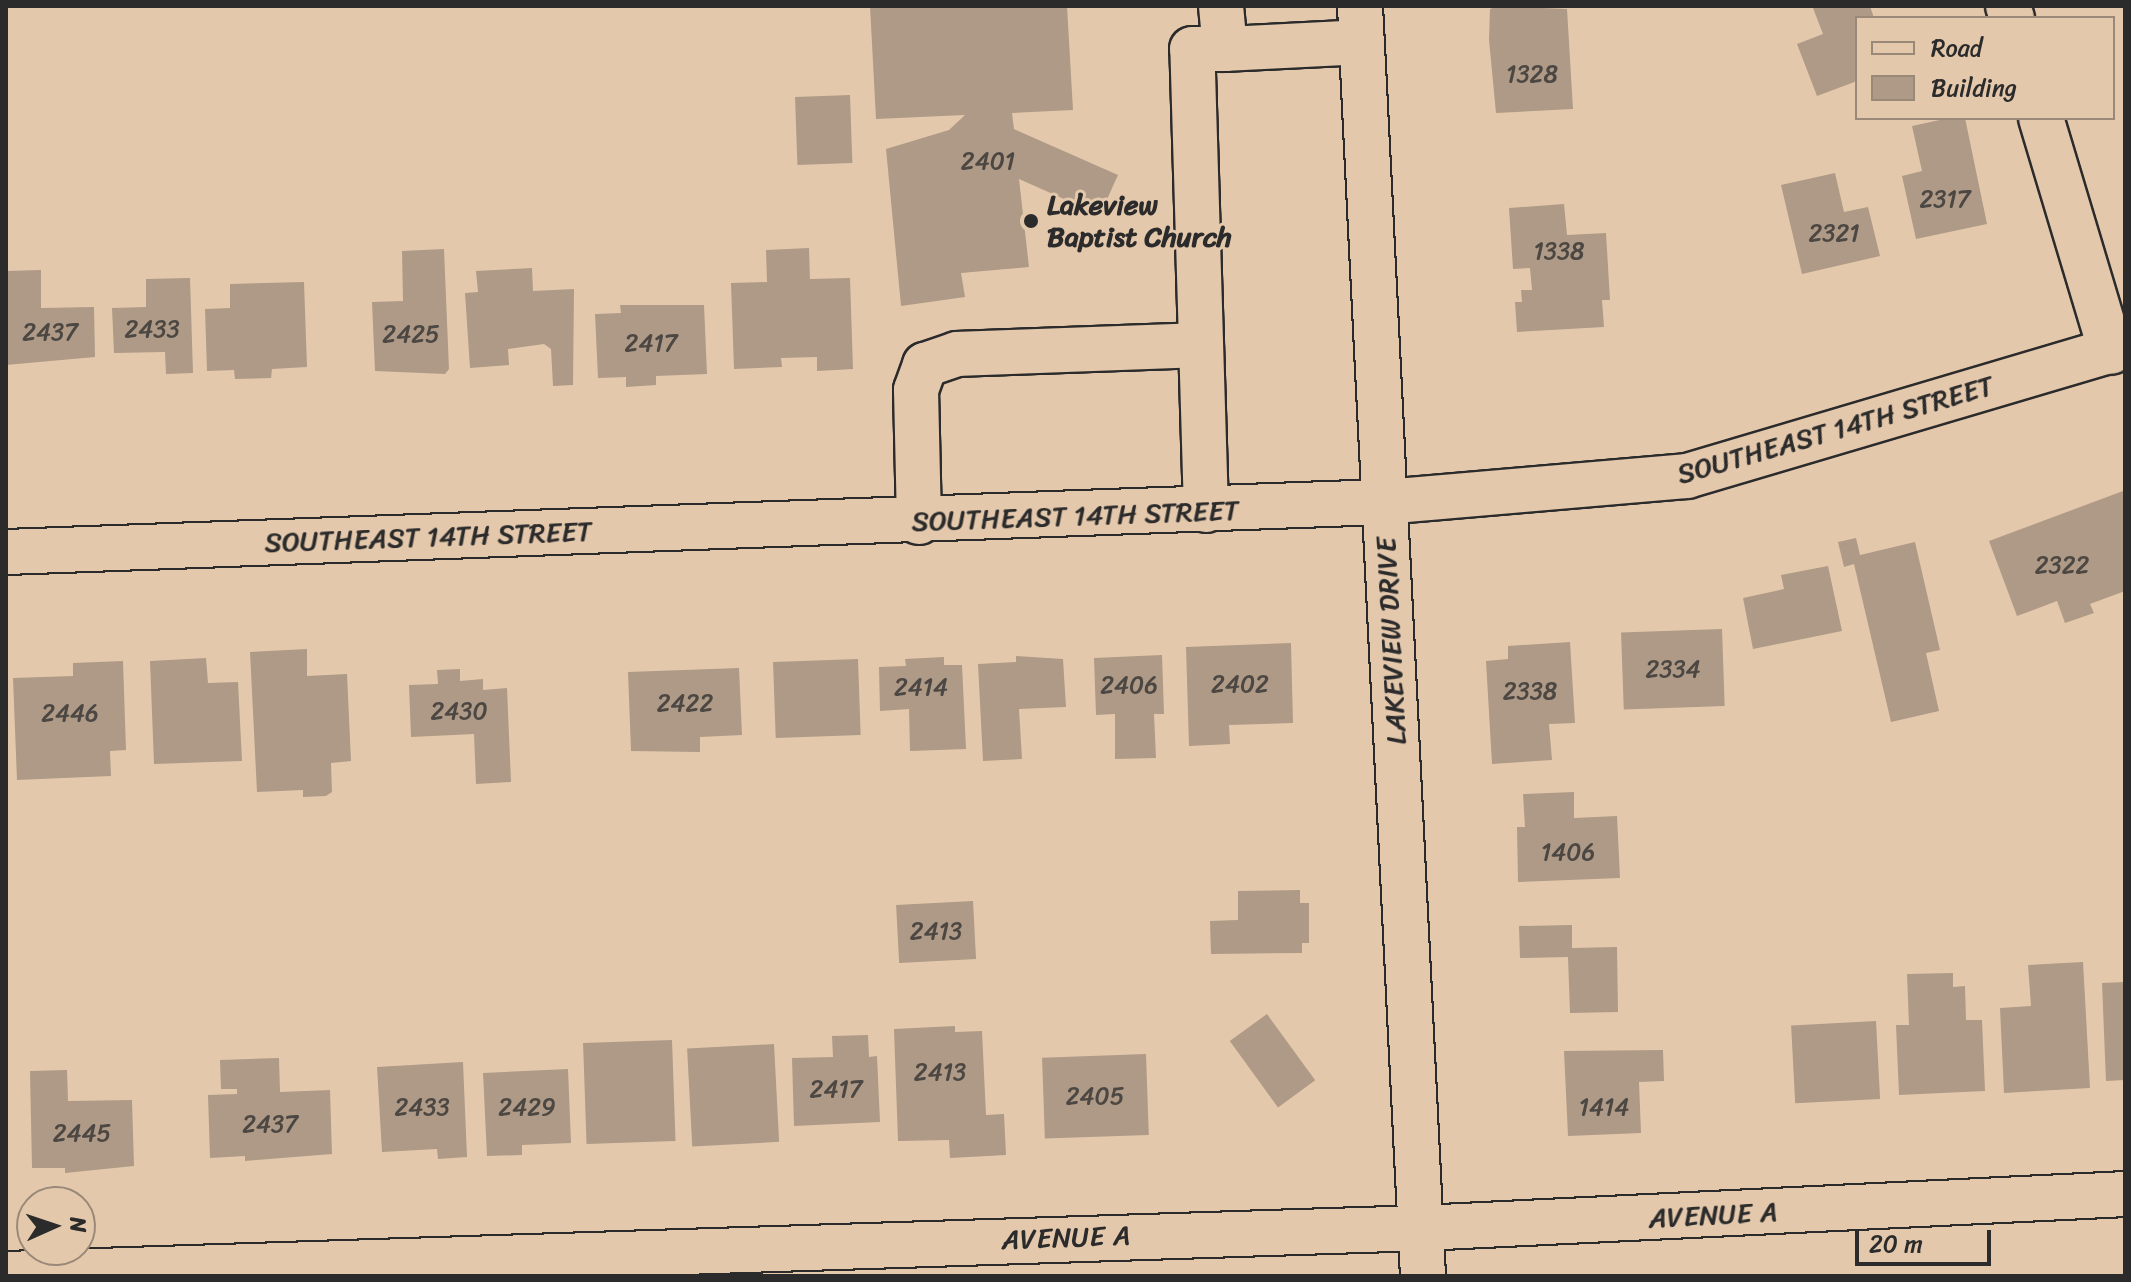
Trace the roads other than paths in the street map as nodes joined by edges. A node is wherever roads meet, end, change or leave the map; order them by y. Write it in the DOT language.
graph roads {
  1 [pos="1221,6"];
  2 [pos="1361,24"];
  3 [pos="1225,49"];
  4 [pos="2042,120"];
  5 [pos="1201,345"];
  6 [pos="2118,349"];
  7 [pos="1384,502"];
  8 [pos="1206,510"];
  9 [pos="919,522"];
  10 [pos="6,552"];
  11 [pos="2125,1194"];
  12 [pos="1421,1228"];
  13 [pos="936,1259"];
  14 [pos="6,1274"];
  15 [pos="1423,1276"];
  1 -- 3 [label="street"];
  2 -- 3 [label="street"];
  2 -- 7 [label="street, LAKEVIEW DRIVE"];
  3 -- 5 [label="street"];
  4 -- 6 [label="street"];
  5 -- 8 [label="street"];
  5 -- 9 [label="street"];
  6 -- 7 [label="street, SOUTHEAST 14TH STREET"];
  7 -- 8 [label="street, SOUTHEAST 14TH STREET"];
  7 -- 12 [label="street, LAKEVIEW DRIVE"];
  8 -- 9 [label="street, SOUTHEAST 14TH STREET"];
  9 -- 10 [label="street, SOUTHEAST 14TH STREET"];
  11 -- 12 [label="street, AVENUE A"];
  12 -- 13 [label="street, AVENUE A"];
  12 -- 15 [label="street, LAKEVIEW DRIVE"];
  13 -- 14 [label="street, AVENUE A"];
}
